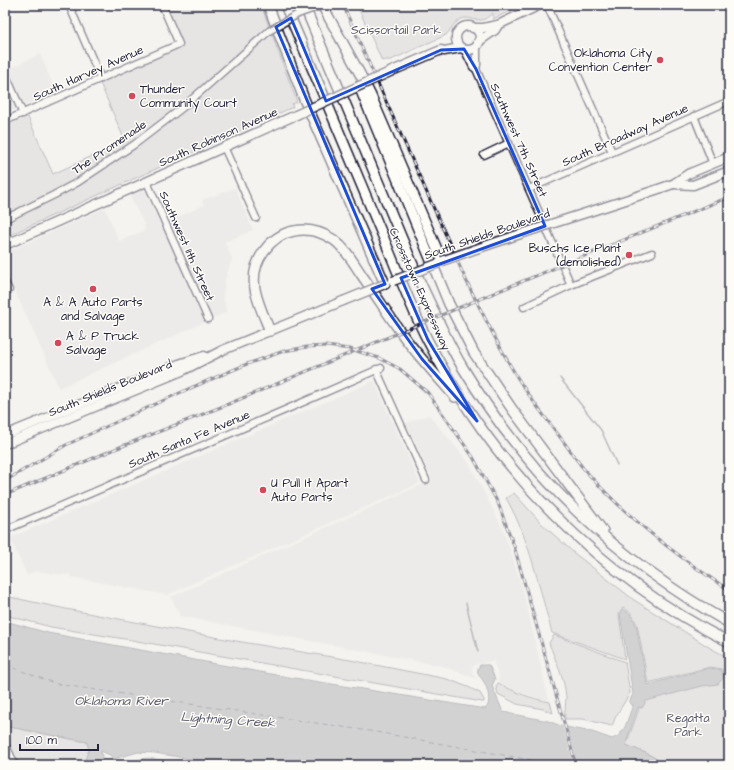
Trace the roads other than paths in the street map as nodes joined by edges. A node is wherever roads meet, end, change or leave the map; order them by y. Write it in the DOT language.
graph roads {
  1 [pos="69,5"];
  2 [pos="162,5"];
  3 [pos="268,5"];
  4 [pos="285,5"];
  5 [pos="304,5"];
  6 [pos="322,5"];
  7 [pos="540,5"];
  8 [pos="547,5"];
  9 [pos="498,25"];
  10 [pos="473,28"];
  11 [pos="456,35"];
  12 [pos="478,44"];
  13 [pos="463,48"];
  14 [pos="441,50"];
  15 [pos="476,69"];
  16 [pos="5,73"];
  17 [pos="101,79"];
  18 [pos="359,86"];
  19 [pos="729,100"];
  20 [pos="23,114"];
  21 [pos="694,116"];
  22 [pos="5,122"];
  23 [pos="509,143"];
  24 [pos="224,147"];
  25 [pos="612,152"];
  26 [pos="484,155"];
  27 [pos="729,157"];
  28 [pos="713,164"];
  29 [pos="729,171"];
  30 [pos="147,182"];
  31 [pos="673,184"];
  32 [pos="529,189"];
  33 [pos="256,218"];
  34 [pos="5,219"];
  35 [pos="5,245"];
  36 [pos="652,253"];
  37 [pos="441,262"];
  38 [pos="5,282"];
  39 [pos="385,284"];
  40 [pos="571,285"];
  41 [pos="9,290"];
  42 [pos="524,307"];
  43 [pos="208,320"];
  44 [pos="270,331"];
  45 [pos="224,350"];
  46 [pos="477,421"];
  47 [pos="5,435"];
  48 [pos="5,444"];
  49 [pos="426,480"];
  50 [pos="5,530"];
  51 [pos="613,545"];
  52 [pos="729,623"];
  53 [pos="729,642"];
  54 [pos="5,746"];
  55 [pos="14,765"];
  1 -- 17 [label="street"];
  2 -- 17 [label="street, South Harvey Avenue"];
  3 -- 39 [label="highway"];
  4 -- 46 [label="highway, Crosstown Expressway"];
  5 -- 51 [label="highway, Crosstown Expressway"];
  6 -- 34 [label="street, The Promenade, bridge"];
  6 -- 37 [label="highway"];
  7 -- 9 [label="main road"];
  8 -- 25 [label="street"];
  9 -- 10 [label="main road"];
  9 -- 12 [label="main road"];
  10 -- 11 [label="main road"];
  10 -- 12 [label="main road"];
  11 -- 13 [label="main road"];
  11 -- 14 [label="main road, South Robinson Avenue"];
  12 -- 13 [label="main road"];
  12 -- 15 [label="street, Southwest 7th Street"];
  13 -- 14 [label="main road, South Robinson Avenue"];
  13 -- 15 [label="street"];
  14 -- 18 [label="main road, South Robinson Avenue, bridge"];
  15 -- 23 [label="street, Southwest 7th Street"];
  16 -- 20 [label="street"];
  17 -- 20 [label="street, South Harvey Avenue"];
  18 -- 24 [label="main road, South Robinson Avenue, bridge"];
  18 -- 51 [label="highway"];
  19 -- 21 [label="street, South Broadway Avenue"];
  20 -- 22 [label="street, South Harvey Avenue"];
  21 -- 25 [label="street, South Broadway Avenue"];
  21 -- 28 [label="street"];
  23 -- 26 [label="street"];
  23 -- 32 [label="street, Southwest 7th Street"];
  24 -- 30 [label="main road, South Robinson Avenue"];
  24 -- 33 [label="street"];
  25 -- 32 [label="street, South Broadway Avenue"];
  27 -- 28 [label="main road, South Shields Boulevard"];
  28 -- 29 [label="main road"];
  28 -- 31 [label="main road, South Shields Boulevard"];
  29 -- 31 [label="main road, South Shields Boulevard"];
  30 -- 35 [label="main road, South Robinson Avenue"];
  30 -- 43 [label="street, Southwest 11th Street"];
  31 -- 37 [label="main road, South Shields Boulevard, bridge"];
  32 -- 40 [label="street, Southwest 7th Street"];
  36 -- 40 [label="street"];
  37 -- 39 [label="main road, South Shields Boulevard, bridge"];
  38 -- 41 [label="street"];
  39 -- 44 [label="main road, South Shields Boulevard, bridge"];
  40 -- 42 [label="street"];
  44 -- 45 [label="main road, South Shields Boulevard"];
  44 -- 46 [label="highway"];
  45 -- 47 [label="main road, South Shields Boulevard"];
  45 -- 48 [label="main road, South Shields Boulevard"];
  46 -- 53 [label="highway, Crosstown Expressway"];
  49 -- 50 [label="street, South Santa Fe Avenue"];
  51 -- 52 [label="highway, Crosstown Expressway"];
  54 -- 55 [label="main road"];
}
